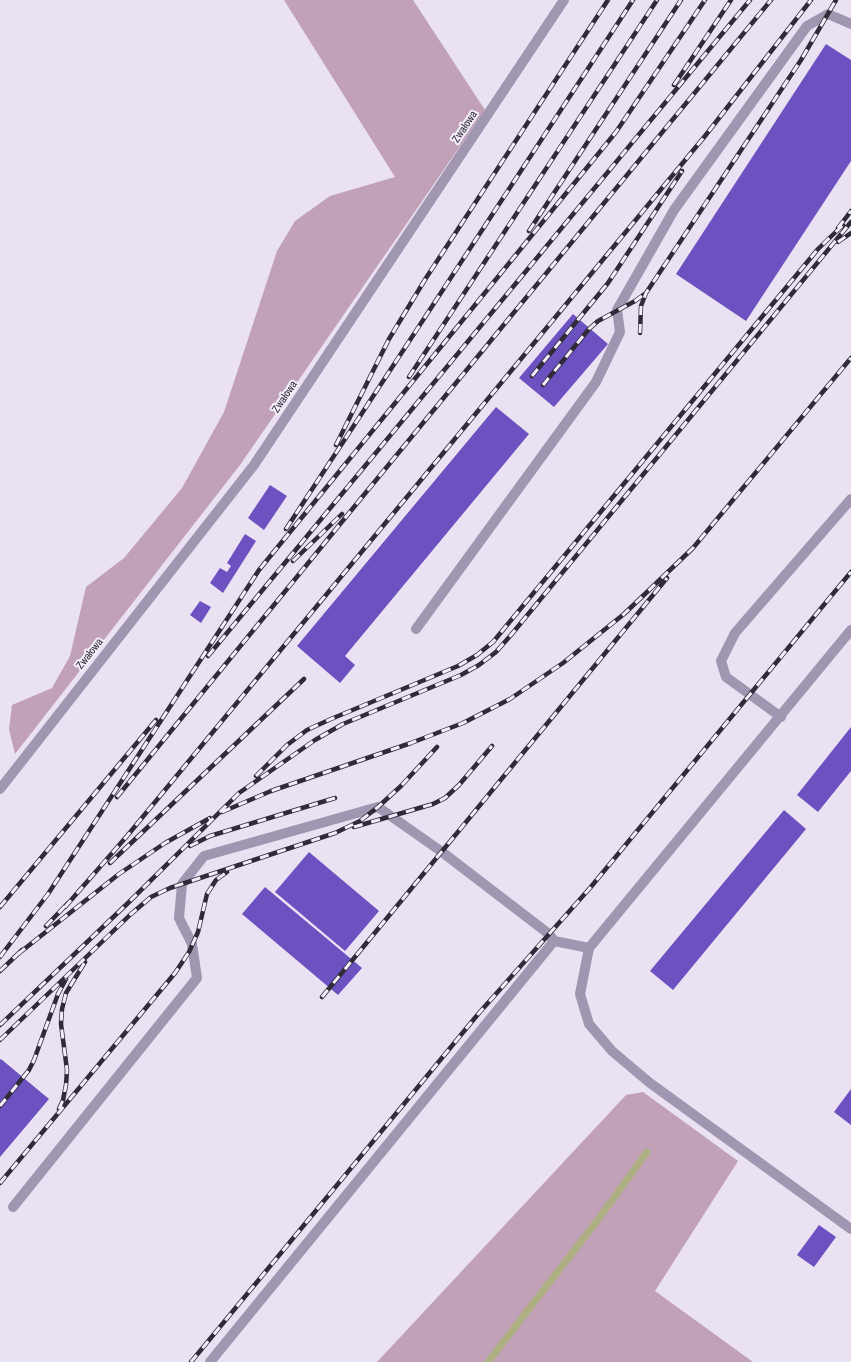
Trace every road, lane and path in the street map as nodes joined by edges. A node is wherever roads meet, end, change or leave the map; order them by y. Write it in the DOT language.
graph roads {
  1 [pos="564,0"];
  2 [pos="851,24"];
  3 [pos="851,499"];
  4 [pos="416,629"];
  5 [pos="851,630"];
  6 [pos="781,717"];
  7 [pos="0,789"];
  8 [pos="554,941"];
  9 [pos="589,948"];
  10 [pos="13,1207"];
  11 [pos="851,1229"];
  12 [pos="210,1362"];
  1 -- 7 [label="street, Zwałowa"];
  2 -- 4 [label="street"];
  3 -- 6 [label="street"];
  5 -- 6 [label="street"];
  6 -- 9 [label="street"];
  8 -- 9 [label="street"];
  8 -- 10 [label="street"];
  8 -- 12 [label="street"];
  9 -- 11 [label="street"];
}
